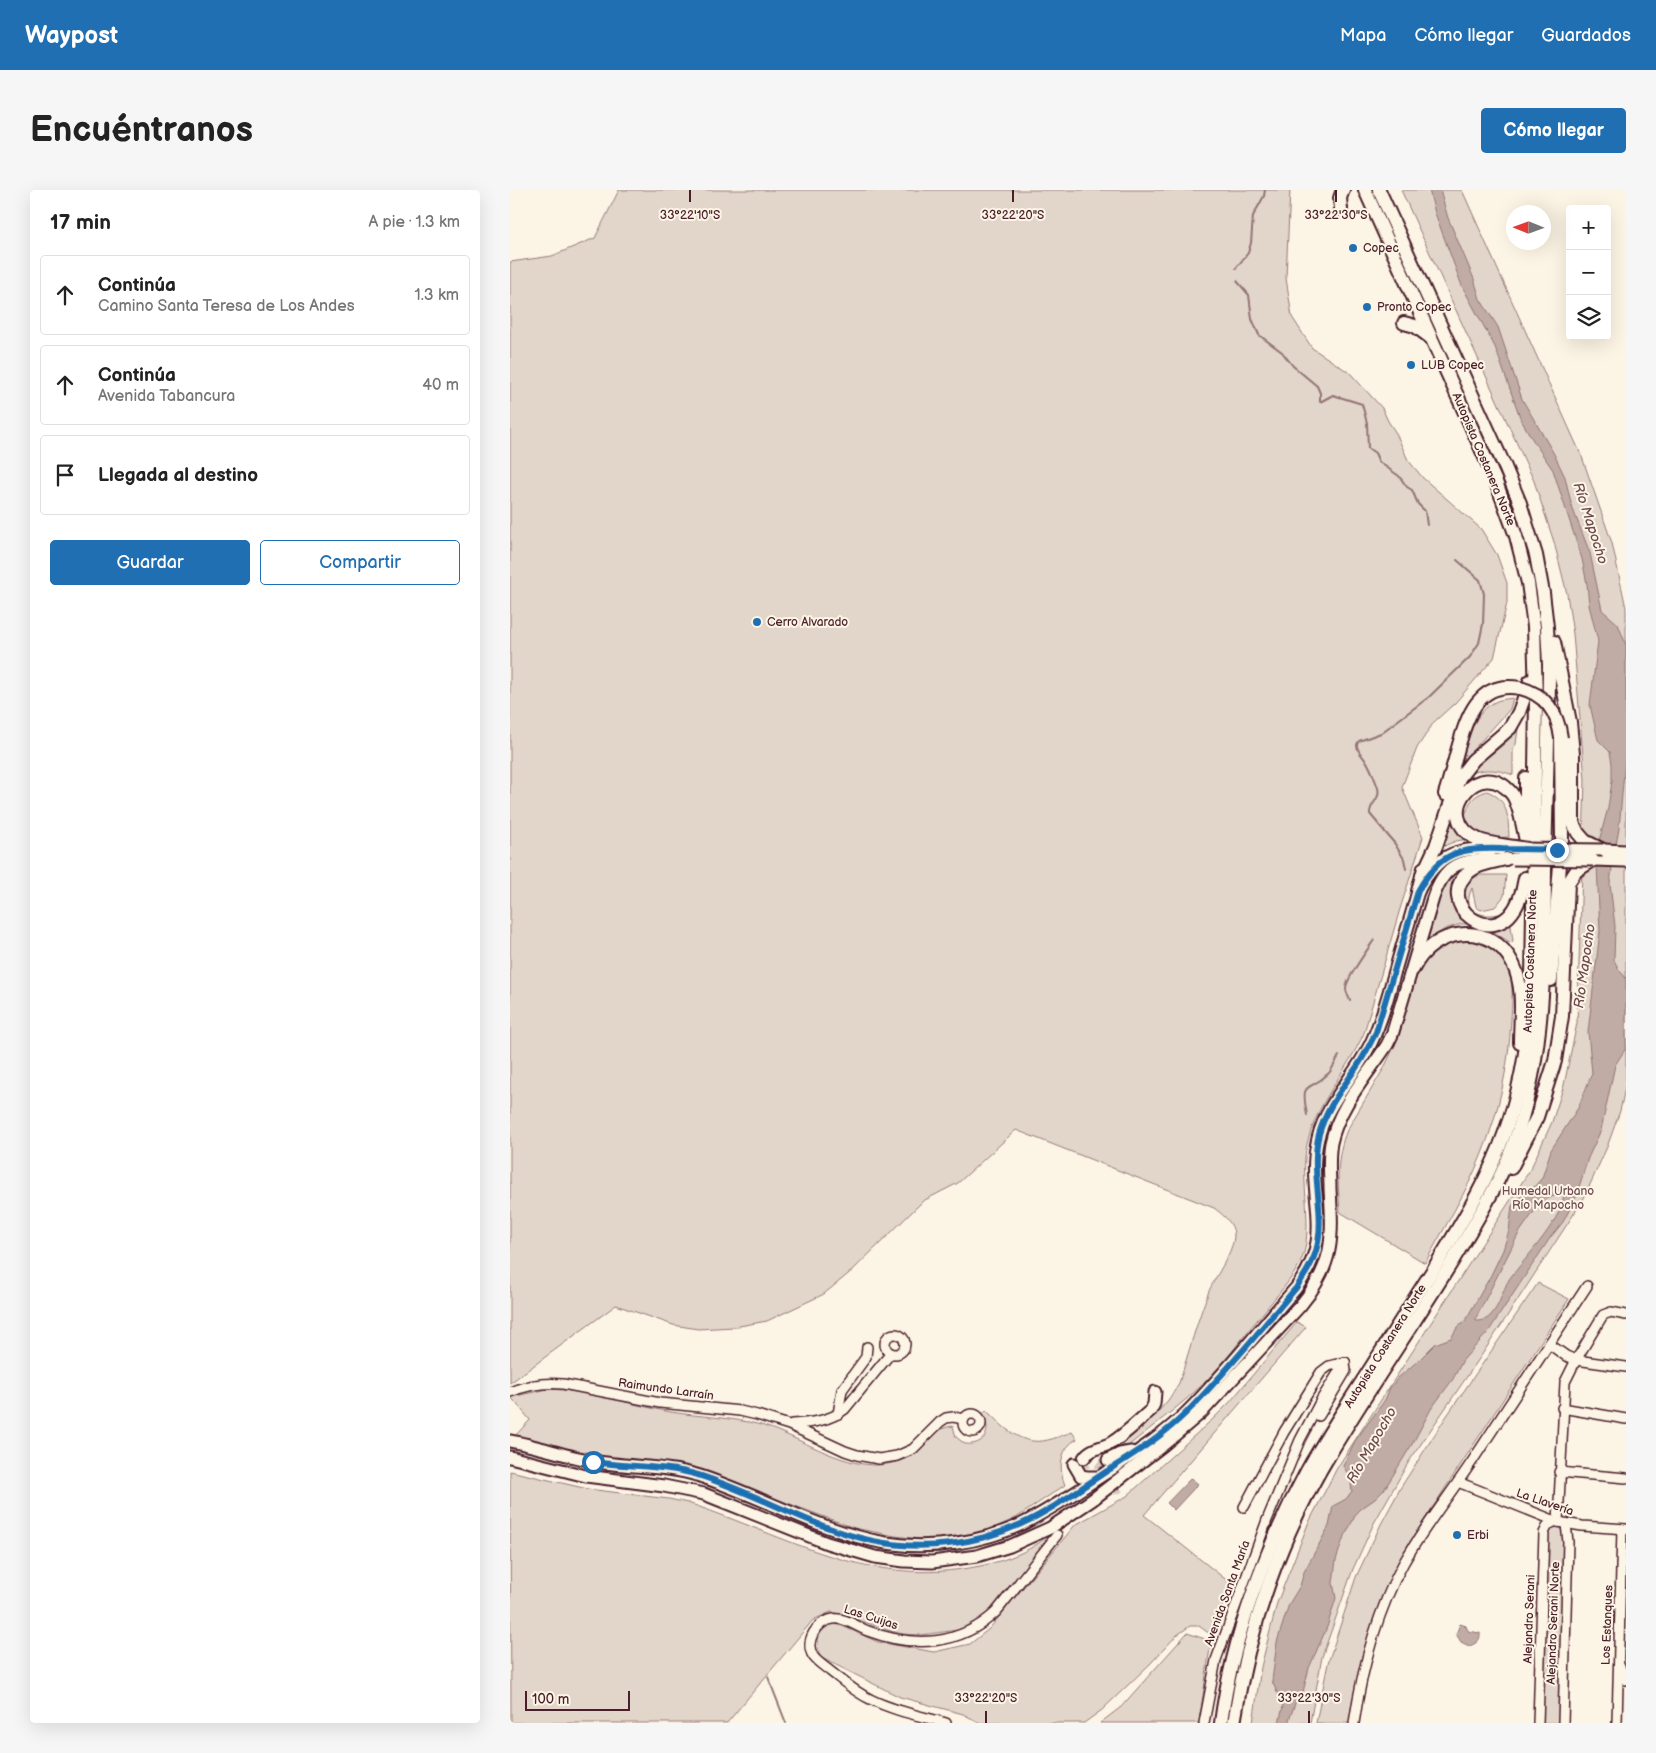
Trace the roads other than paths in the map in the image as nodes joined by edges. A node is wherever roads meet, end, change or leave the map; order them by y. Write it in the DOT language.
graph roads {
  1 [pos="1343,190"];
  2 [pos="1365,190"];
  3 [pos="1379,190"];
  4 [pos="1341,209"];
  5 [pos="1404,322"];
  6 [pos="1433,340"];
  7 [pos="1545,612"];
  8 [pos="1535,660"];
  9 [pos="1536,699"];
  10 [pos="1603,850"];
  11 [pos="1517,851"];
  12 [pos="1626,851"];
  13 [pos="1556,855"];
  14 [pos="1593,860"];
  15 [pos="1626,861"];
  16 [pos="1422,876"];
  17 [pos="1525,878"];
  18 [pos="1418,891"];
  19 [pos="1413,969"];
  20 [pos="1529,1028"];
  21 [pos="1519,1085"];
  22 [pos="1523,1118"];
  23 [pos="1486,1205"];
  24 [pos="1587,1286"];
  25 [pos="1626,1315"];
  26 [pos="1549,1344"];
  27 [pos="867,1347"];
  28 [pos="891,1353"];
  29 [pos="1576,1360"];
  30 [pos="1626,1367"];
  31 [pos="510,1392"];
  32 [pos="1155,1392"];
  33 [pos="1562,1408"];
  34 [pos="838,1414"];
  35 [pos="964,1419"];
  36 [pos="1626,1419"];
  37 [pos="789,1425"];
  38 [pos="510,1441"];
  39 [pos="1145,1453"];
  40 [pos="510,1457"];
  41 [pos="1084,1458"];
  42 [pos="1108,1460"];
  43 [pos="1559,1472"];
  44 [pos="1099,1476"];
  45 [pos="1626,1478"];
  46 [pos="1458,1482"];
  47 [pos="1120,1487"];
  48 [pos="1074,1493"];
  49 [pos="1244,1508"];
  50 [pos="1537,1514"];
  51 [pos="1560,1522"];
  52 [pos="1624,1529"];
  53 [pos="1544,1533"];
  54 [pos="1058,1535"];
  55 [pos="1618,1663"];
  56 [pos="1626,1680"];
  57 [pos="1622,1694"];
  58 [pos="946,1723"];
  59 [pos="1204,1723"];
  60 [pos="1222,1723"];
  61 [pos="1234,1723"];
  62 [pos="1354,1723"];
  63 [pos="1538,1723"];
  64 [pos="1563,1723"];
  65 [pos="1617,1723"];
  1 -- 4 [label="highway"];
  2 -- 6 [label="highway, Autopista Costanera Norte"];
  3 -- 7 [label="highway, Autopista Costanera Norte"];
  5 -- 6 [label="highway"];
  6 -- 8 [label="highway, Autopista Costanera Norte"];
  7 -- 10 [label="highway"];
  7 -- 22 [label="highway, Autopista Costanera Norte"];
  8 -- 9 [label="highway, Autopista Costanera Norte"];
  8 -- 16 [label="highway"];
  9 -- 11 [label="highway"];
  9 -- 20 [label="highway, Autopista Costanera Norte"];
  10 -- 12 [label="main road"];
  10 -- 13 [label="main road, bridge"];
  11 -- 11 [label="highway"];
  11 -- 13 [label="main road, bridge"];
  11 -- 13 [label="main road, bridge"];
  11 -- 17 [label="highway"];
  11 -- 17 [label="highway"];
  11 -- 18 [label="main road"];
  11 -- 19 [label="main road"];
  13 -- 14 [label="main road, bridge"];
  14 -- 15 [label="main road"];
  14 -- 23 [label="highway"];
  16 -- 18 [label="highway"];
  16 -- 22 [label="highway, bridge"];
  17 -- 20 [label="highway"];
  18 -- 39 [label="main road"];
  19 -- 21 [label="highway"];
  19 -- 39 [label="main road"];
  20 -- 21 [label="highway, Autopista Costanera Norte"];
  21 -- 60 [label="highway, Autopista Costanera Norte"];
  22 -- 23 [label="highway, Autopista Costanera Norte"];
  23 -- 61 [label="highway, Autopista Costanera Norte"];
  24 -- 26 [label="street"];
  25 -- 29 [label="street"];
  26 -- 29 [label="street"];
  26 -- 46 [label="street"];
  27 -- 34 [label="street"];
  28 -- 34 [label="street, Raimundo Larraín"];
  29 -- 30 [label="street"];
  29 -- 33 [label="street"];
  31 -- 37 [label="street, Raimundo Larraín"];
  32 -- 41 [label="main road"];
  33 -- 36 [label="street"];
  33 -- 43 [label="street"];
  34 -- 37 [label="street, Raimundo Larraín"];
  35 -- 37 [label="street, Raimundo Larraín"];
  38 -- 48 [label="main road"];
  39 -- 40 [label="main road"];
  39 -- 42 [label="main road"];
  39 -- 44 [label="main road"];
  39 -- 47 [label="main road"];
  43 -- 45 [label="street"];
  43 -- 51 [label="street"];
  44 -- 48 [label="main road"];
  44 -- 48 [label="main road"];
  46 -- 50 [label="street, La Llavería"];
  46 -- 62 [label="street"];
  49 -- 59 [label="street, Avenida Santa María"];
  50 -- 51 [label="street, La Llavería"];
  50 -- 53 [label="street"];
  51 -- 52 [label="street, La Llavería"];
  51 -- 53 [label="street"];
  51 -- 64 [label="street, Alejandro Serani Norte"];
  52 -- 55 [label="street, Los Estanques"];
  53 -- 63 [label="street, Alejandro Serani"];
  54 -- 58 [label="street, Las Cuijas"];
  55 -- 56 [label="street"];
  55 -- 57 [label="street, Los Estanques"];
  57 -- 65 [label="street, Los Estanques"];
}
